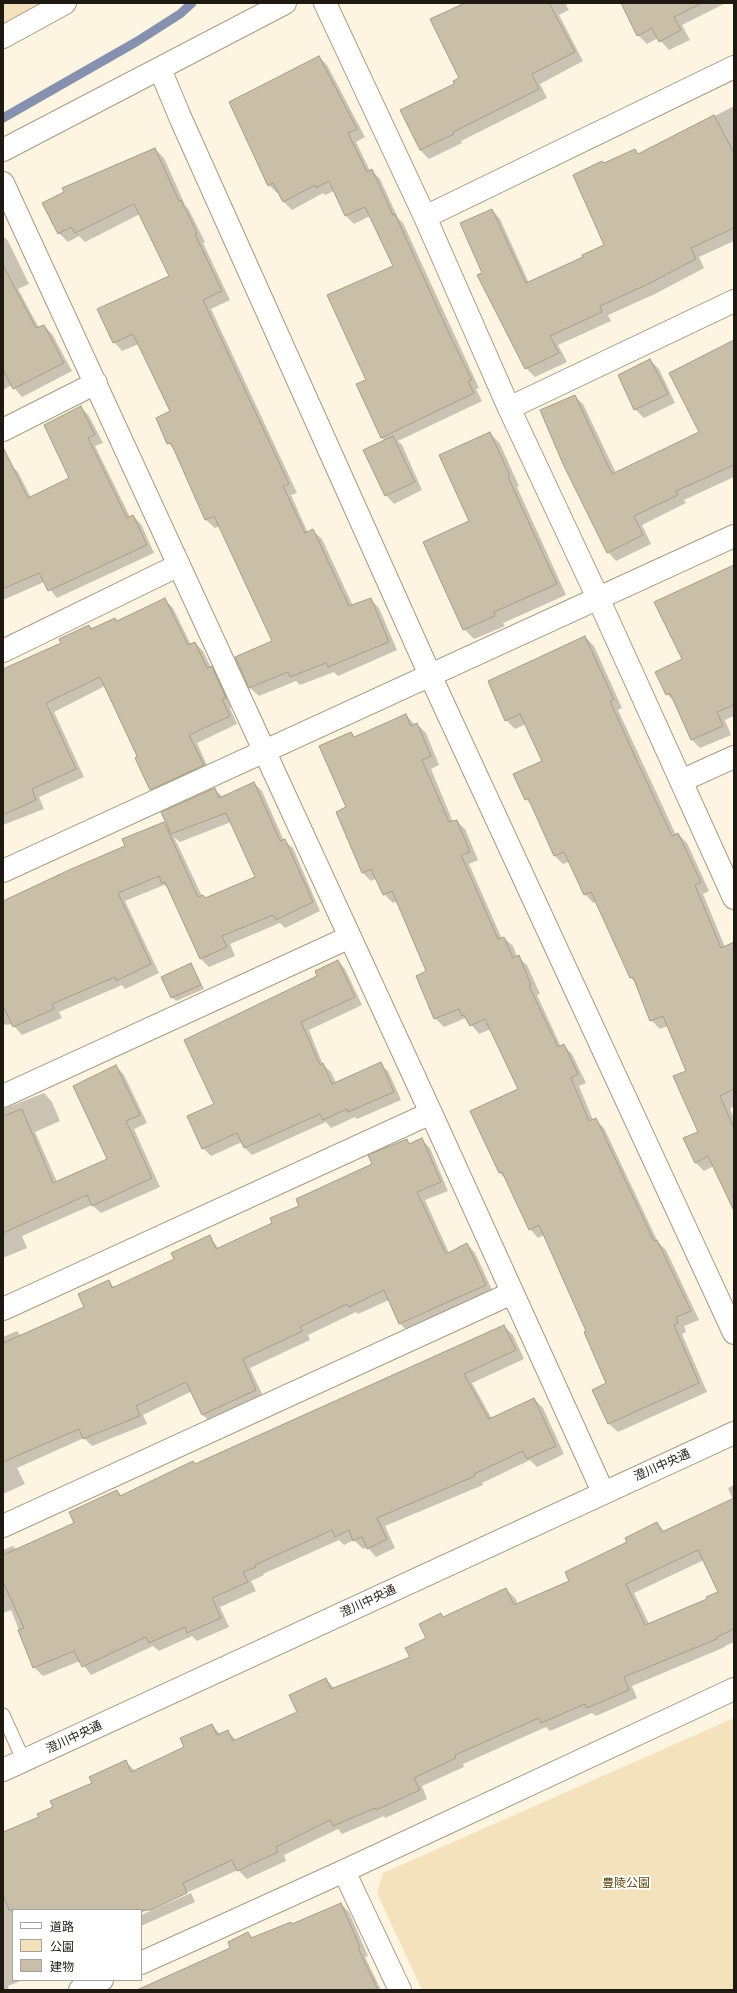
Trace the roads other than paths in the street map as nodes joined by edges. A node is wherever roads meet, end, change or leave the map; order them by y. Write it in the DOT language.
graph roads {
  1 [pos="65,3"];
  2 [pos="285,3"];
  3 [pos="325,3"];
  4 [pos="3,37"];
  5 [pos="734,67"];
  6 [pos="160,68"];
  7 [pos="3,150"];
  8 [pos="3,183"];
  9 [pos="425,217"];
  10 [pos="734,301"];
  11 [pos="96,383"];
  12 [pos="509,408"];
  13 [pos="3,430"];
  14 [pos="734,536"];
  15 [pos="179,565"];
  16 [pos="598,598"];
  17 [pos="3,651"];
  18 [pos="430,675"];
  19 [pos="264,751"];
  20 [pos="734,757"];
  21 [pos="681,781"];
  22 [pos="3,871"];
  23 [pos="734,898"];
  24 [pos="350,936"];
  25 [pos="3,1096"];
  26 [pos="431,1113"];
  27 [pos="512,1294"];
  28 [pos="3,1309"];
  29 [pos="734,1333"];
  30 [pos="734,1433"];
  31 [pos="603,1492"];
  32 [pos="3,1526"];
  33 [pos="734,1689"];
  34 [pos="3,1715"];
  35 [pos="24,1761"];
  36 [pos="3,1770"];
  37 [pos="344,1871"];
  38 [pos="142,1962"];
  39 [pos="100,1981"];
  40 [pos="81,1990"];
  41 [pos="400,1990"];
  1 -- 4 [label="street"];
  2 -- 6 [label="street"];
  3 -- 9 [label="street"];
  5 -- 9 [label="street"];
  6 -- 7 [label="street"];
  6 -- 18 [label="street"];
  8 -- 11 [label="street"];
  9 -- 12 [label="street"];
  10 -- 12 [label="street"];
  11 -- 13 [label="street"];
  11 -- 15 [label="street"];
  12 -- 16 [label="street"];
  14 -- 16 [label="street"];
  15 -- 17 [label="street"];
  15 -- 19 [label="street"];
  16 -- 18 [label="street"];
  16 -- 21 [label="street"];
  18 -- 19 [label="street"];
  18 -- 29 [label="street"];
  19 -- 22 [label="street"];
  19 -- 24 [label="street"];
  20 -- 21 [label="street"];
  21 -- 23 [label="street"];
  24 -- 25 [label="street"];
  24 -- 26 [label="street"];
  26 -- 27 [label="street"];
  26 -- 28 [label="street"];
  27 -- 31 [label="street"];
  27 -- 32 [label="street"];
  30 -- 31 [label="street, 澄川中央通"];
  31 -- 35 [label="street, 澄川中央通"];
  33 -- 37 [label="street"];
  34 -- 35 [label="lane"];
  35 -- 36 [label="street, 澄川中央通"];
  37 -- 38 [label="street"];
  37 -- 41 [label="street"];
  39 -- 40 [label="street"];
}
